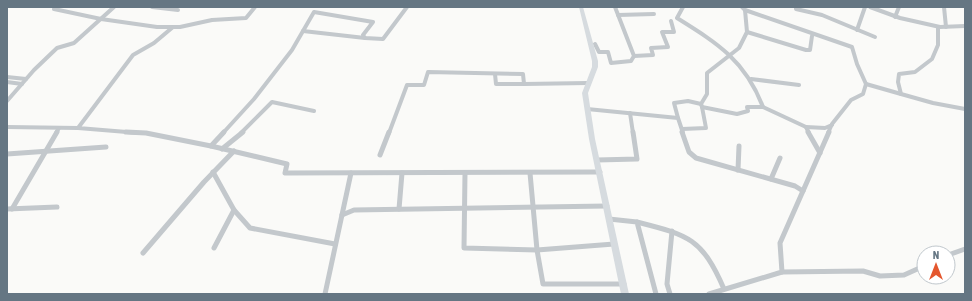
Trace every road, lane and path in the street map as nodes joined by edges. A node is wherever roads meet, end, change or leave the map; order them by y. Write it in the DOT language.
graph roads {
  1 [pos="57,7"];
  2 [pos="114,7"];
  3 [pos="152,7"];
  4 [pos="255,7"];
  5 [pos="316,7"];
  6 [pos="407,7"];
  7 [pos="581,7"];
  8 [pos="615,7"];
  9 [pos="683,7"];
  10 [pos="796,7"];
  11 [pos="865,7"];
  12 [pos="870,7"];
  13 [pos="899,7"];
  14 [pos="944,7"];
  15 [pos="744,9"];
  16 [pos="178,10"];
  17 [pos="314,12"];
  18 [pos="654,14"];
  19 [pos="618,15"];
  20 [pos="895,17"];
  21 [pos="101,19"];
  22 [pos="671,22"];
  23 [pos="965,26"];
  24 [pos="173,27"];
  25 [pos="938,27"];
  26 [pos="946,27"];
  27 [pos="857,30"];
  28 [pos="303,31"];
  29 [pos="747,32"];
  30 [pos="812,36"];
  31 [pos="875,37"];
  32 [pos="365,38"];
  33 [pos="595,44"];
  34 [pos="731,55"];
  35 [pos="634,56"];
  36 [pos="495,74"];
  37 [pos="7,77"];
  38 [pos="26,79"];
  39 [pos="751,79"];
  40 [pos="7,82"];
  41 [pos="588,83"];
  42 [pos="22,84"];
  43 [pos="524,84"];
  44 [pos="866,84"];
  45 [pos="799,85"];
  46 [pos="901,94"];
  47 [pos="7,101"];
  48 [pos="702,105"];
  49 [pos="763,107"];
  50 [pos="587,108"];
  51 [pos="965,109"];
  52 [pos="314,112"];
  53 [pos="630,113"];
  54 [pos="678,118"];
  55 [pos="832,125"];
  56 [pos="7,127"];
  57 [pos="806,127"];
  58 [pos="59,128"];
  59 [pos="78,128"];
  60 [pos="682,129"];
  61 [pos="212,146"];
  62 [pos="739,146"];
  63 [pos="106,147"];
  64 [pos="222,149"];
  65 [pos="45,151"];
  66 [pos="234,151"];
  67 [pos="820,153"];
  68 [pos="7,154"];
  69 [pos="380,155"];
  70 [pos="780,158"];
  71 [pos="597,160"];
  72 [pos="738,170"];
  73 [pos="213,172"];
  74 [pos="600,172"];
  75 [pos="351,173"];
  76 [pos="402,173"];
  77 [pos="465,173"];
  78 [pos="530,173"];
  79 [pos="772,179"];
  80 [pos="803,191"];
  81 [pos="607,206"];
  82 [pos="57,207"];
  83 [pos="534,207"];
  84 [pos="465,208"];
  85 [pos="9,209"];
  86 [pos="234,210"];
  87 [pos="398,210"];
  88 [pos="342,215"];
  89 [pos="609,219"];
  90 [pos="637,222"];
  91 [pos="672,231"];
  92 [pos="335,244"];
  93 [pos="614,244"];
  94 [pos="214,248"];
  95 [pos="537,250"];
  96 [pos="143,253"];
  97 [pos="916,270"];
  98 [pos="782,272"];
  99 [pos="624,284"];
  100 [pos="724,289"];
  101 [pos="324,294"];
  102 [pos="625,294"];
  103 [pos="656,294"];
  104 [pos="670,294"];
  105 [pos="709,294"];
  1 -- 21 [label="street"];
  2 -- 21 [label="street"];
  3 -- 16 [label="street"];
  4 -- 24 [label="street"];
  5 -- 17 [label="street"];
  6 -- 32 [label="street"];
  7 -- 41 [label="street"];
  8 -- 19 [label="street"];
  9 -- 34 [label="street"];
  10 -- 27 [label="street"];
  11 -- 27 [label="street"];
  12 -- 20 [label="street"];
  13 -- 20 [label="street"];
  14 -- 26 [label="street"];
  15 -- 29 [label="street"];
  15 -- 44 [label="street"];
  17 -- 28 [label="street"];
  17 -- 32 [label="street"];
  18 -- 19 [label="street"];
  19 -- 35 [label="street"];
  20 -- 25 [label="street"];
  21 -- 24 [label="street"];
  21 -- 38 [label="street"];
  22 -- 35 [label="street"];
  23 -- 26 [label="street"];
  24 -- 59 [label="street"];
  25 -- 26 [label="street"];
  25 -- 46 [label="street"];
  27 -- 31 [label="street"];
  28 -- 32 [label="street"];
  28 -- 61 [label="street"];
  29 -- 30 [label="street"];
  29 -- 34 [label="street"];
  33 -- 35 [label="street"];
  34 -- 39 [label="street"];
  34 -- 48 [label="street"];
  36 -- 43 [label="street"];
  36 -- 43 [label="street"];
  36 -- 69 [label="street"];
  37 -- 38 [label="street"];
  38 -- 42 [label="street"];
  39 -- 45 [label="street"];
  39 -- 49 [label="street"];
  40 -- 42 [label="street"];
  41 -- 43 [label="street"];
  41 -- 50 [label="street"];
  42 -- 47 [label="street"];
  44 -- 46 [label="street"];
  44 -- 55 [label="street"];
  46 -- 51 [label="street"];
  48 -- 49 [label="street"];
  48 -- 54 [label="street"];
  48 -- 60 [label="street"];
  49 -- 57 [label="street"];
  50 -- 53 [label="street"];
  50 -- 71 [label="street"];
  52 -- 64 [label="street"];
  53 -- 54 [label="street"];
  53 -- 71 [label="street"];
  54 -- 60 [label="street"];
  55 -- 57 [label="street"];
  55 -- 67 [label="street"];
  56 -- 58 [label="street"];
  57 -- 67 [label="street"];
  58 -- 59 [label="street"];
  58 -- 65 [label="street"];
  59 -- 61 [label="street"];
  60 -- 72 [label="street"];
  61 -- 64 [label="street"];
  62 -- 72 [label="street"];
  63 -- 65 [label="street"];
  64 -- 66 [label="street"];
  65 -- 68 [label="street"];
  65 -- 85 [label="street"];
  66 -- 73 [label="street"];
  66 -- 75 [label="street"];
  67 -- 80 [label="street"];
  70 -- 79 [label="street"];
  71 -- 74 [label="street"];
  72 -- 79 [label="street"];
  73 -- 86 [label="street"];
  73 -- 96 [label="street"];
  74 -- 78 [label="street"];
  74 -- 81 [label="street"];
  75 -- 76 [label="street"];
  75 -- 88 [label="street"];
  76 -- 77 [label="street"];
  76 -- 87 [label="street"];
  77 -- 78 [label="street"];
  77 -- 84 [label="street"];
  78 -- 83 [label="street"];
  79 -- 80 [label="street"];
  80 -- 98 [label="street"];
  81 -- 83 [label="street"];
  81 -- 89 [label="street"];
  82 -- 85 [label="street"];
  83 -- 84 [label="street"];
  83 -- 95 [label="street"];
  84 -- 87 [label="street"];
  84 -- 95 [label="street"];
  86 -- 92 [label="street"];
  86 -- 94 [label="street"];
  87 -- 88 [label="street"];
  88 -- 92 [label="street"];
  89 -- 90 [label="street"];
  89 -- 93 [label="street"];
  90 -- 91 [label="street"];
  90 -- 103 [label="street"];
  91 -- 100 [label="street"];
  91 -- 104 [label="street"];
  92 -- 101 [label="street"];
  93 -- 95 [label="street"];
  93 -- 99 [label="street"];
  95 -- 99 [label="street"];
  97 -- 98 [label="street"];
  98 -- 100 [label="street"];
  99 -- 102 [label="street"];
  100 -- 105 [label="street"];
}
